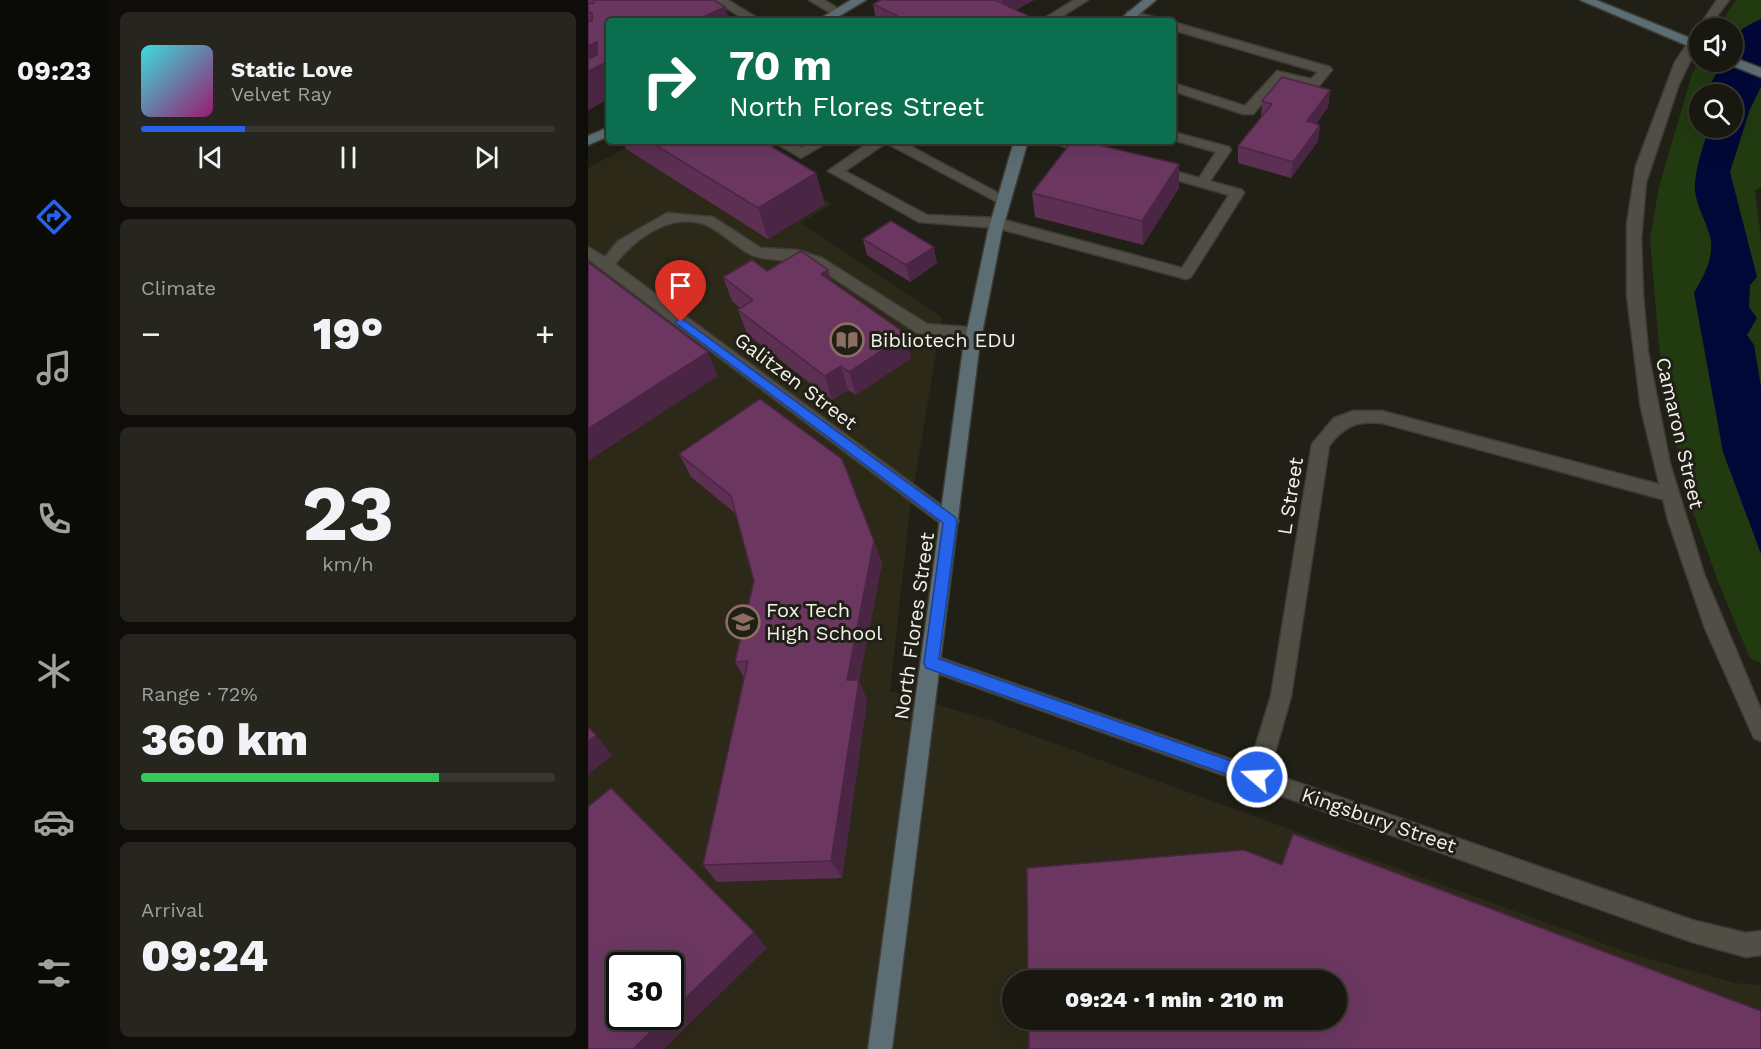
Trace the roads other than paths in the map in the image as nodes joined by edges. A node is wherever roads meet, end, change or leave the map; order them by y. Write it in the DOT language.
graph roads {
  1 [pos="720,0"];
  2 [pos="815,0"];
  3 [pos="860,0"];
  4 [pos="1082,0"];
  5 [pos="1150,0"];
  6 [pos="1586,0"];
  7 [pos="1724,0"];
  8 [pos="838,12"];
  9 [pos="751,18"];
  10 [pos="827,18"];
  11 [pos="1051,18"];
  12 [pos="1128,18"];
  13 [pos="1712,18"];
  14 [pos="1176,29"];
  15 [pos="1689,35"];
  16 [pos="1689,52"];
  17 [pos="1743,66"];
  18 [pos="1761,73"];
  19 [pos="1176,88"];
  20 [pos="606,132"];
  21 [pos="1176,137"];
  22 [pos="588,141"];
  23 [pos="784,144"];
  24 [pos="818,144"];
  25 [pos="876,144"];
  26 [pos="897,144"];
  27 [pos="1017,144"];
  28 [pos="1065,144"];
  29 [pos="1100,154"];
  30 [pos="1145,167"];
  31 [pos="1202,183"];
  32 [pos="1004,200"];
  33 [pos="997,223"];
  34 [pos="588,252"];
  35 [pos="606,265"];
  36 [pos="974,332"];
  37 [pos="1670,494"];
  38 [pos="950,521"];
  39 [pos="932,663"];
  40 [pos="1761,732"];
  41 [pos="1257,777"];
  42 [pos="1761,943"];
  43 [pos="880,1049"];
  1 -- 9 [label="street"];
  2 -- 8 [label="street"];
  3 -- 8 [label="main road"];
  4 -- 11 [label="street"];
  5 -- 12 [label="main road"];
  6 -- 15 [label="main road"];
  7 -- 13 [label="street, Camaron Street"];
  8 -- 10 [label="main road"];
  14 -- 19 [label="street"];
  16 -- 37 [label="street, Camaron Street"];
  17 -- 18 [label="main road"];
  20 -- 22 [label="main road"];
  21 -- 31 [label="street"];
  23 -- 24 [label="street"];
  25 -- 33 [label="street"];
  26 -- 32 [label="street"];
  27 -- 32 [label="main road, North Flores Street"];
  28 -- 29 [label="street"];
  30 -- 31 [label="street"];
  31 -- 33 [label="street"];
  32 -- 33 [label="main road, North Flores Street"];
  33 -- 36 [label="main road, North Flores Street"];
  34 -- 35 [label="street, Galitzen Street"];
  35 -- 36 [label="street"];
  35 -- 38 [label="street, Galitzen Street"];
  36 -- 38 [label="main road, North Flores Street"];
  37 -- 40 [label="street, Camaron Street"];
  37 -- 41 [label="street, L Street"];
  38 -- 39 [label="main road, North Flores Street"];
  39 -- 41 [label="street, Kingsbury Street"];
  39 -- 43 [label="main road, North Flores Street"];
  41 -- 42 [label="street, Kingsbury Street"];
}
